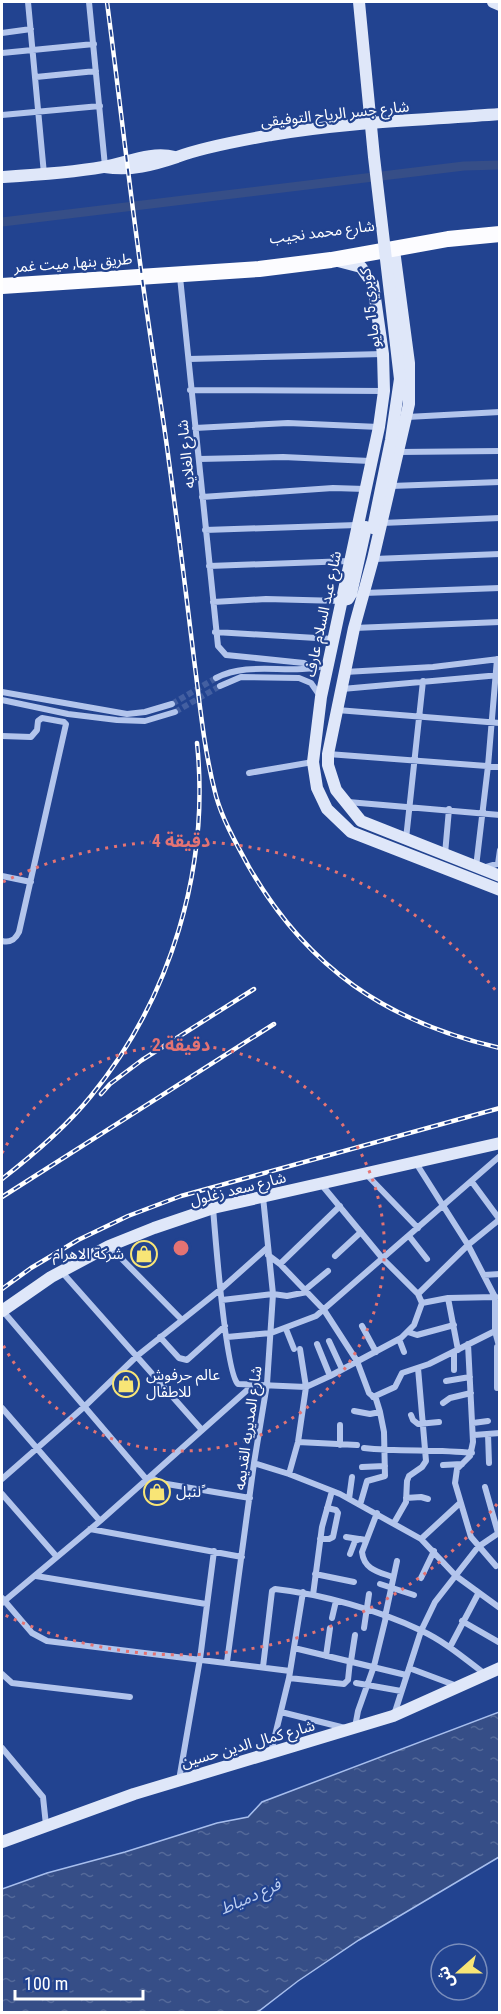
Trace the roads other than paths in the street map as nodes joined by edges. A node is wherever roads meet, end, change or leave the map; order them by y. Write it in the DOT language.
graph roads {
  1 [pos="28,2"];
  2 [pos="89,2"];
  3 [pos="351,2"];
  4 [pos="359,2"];
  5 [pos="493,2"];
  6 [pos="500,5"];
  7 [pos="31,29"];
  8 [pos="2,33"];
  9 [pos="94,44"];
  10 [pos="33,49"];
  11 [pos="2,53"];
  12 [pos="96,71"];
  13 [pos="36,77"];
  14 [pos="100,106"];
  15 [pos="38,111"];
  16 [pos="500,114"];
  17 [pos="2,115"];
  18 [pos="105,166"];
  19 [pos="44,174"];
  20 [pos="2,177"];
  21 [pos="500,224"];
  22 [pos="500,234"];
  23 [pos="394,250"];
  24 [pos="331,260"];
  25 [pos="245,264"];
  26 [pos="148,271"];
  27 [pos="180,273"];
  28 [pos="2,278"];
  29 [pos="48,278"];
  30 [pos="2,286"];
  31 [pos="383,354"];
  32 [pos="189,359"];
  33 [pos="190,390"];
  34 [pos="384,391"];
  35 [pos="500,412"];
  36 [pos="407,417"];
  37 [pos="378,427"];
  38 [pos="195,428"];
  39 [pos="500,451"];
  40 [pos="398,452"];
  41 [pos="199,459"];
  42 [pos="370,460"];
  43 [pos="500,482"];
  44 [pos="391,486"];
  45 [pos="365,489"];
  46 [pos="202,496"];
  47 [pos="500,518"];
  48 [pos="369,526"];
  49 [pos="205,530"];
  50 [pos="500,554"];
  51 [pos="373,559"];
  52 [pos="349,561"];
  53 [pos="209,566"];
  54 [pos="500,588"];
  55 [pos="364,593"];
  56 [pos="340,601"];
  57 [pos="213,602"];
  58 [pos="500,622"];
  59 [pos="354,628"];
  60 [pos="215,632"];
  61 [pos="333,639"];
  62 [pos="498,659"];
  63 [pos="328,665"];
  64 [pos="312,669"];
  65 [pos="345,672"];
  66 [pos="498,675"];
  67 [pos="216,678"];
  68 [pos="423,681"];
  69 [pos="220,686"];
  70 [pos="342,689"];
  71 [pos="2,692"];
  72 [pos="321,697"];
  73 [pos="2,700"];
  74 [pos="172,704"];
  75 [pos="337,710"];
  76 [pos="175,712"];
  77 [pos="420,716"];
  78 [pos="496,723"];
  79 [pos="2,736"];
  80 [pos="328,754"];
  81 [pos="416,760"];
  82 [pos="488,766"];
  83 [pos="313,767"];
  84 [pos="500,767"];
  85 [pos="249,773"];
  86 [pos="330,773"];
  87 [pos="341,799"];
  88 [pos="324,804"];
  89 [pos="411,806"];
  90 [pos="449,809"];
  91 [pos="483,813"];
  92 [pos="500,815"];
  93 [pos="406,840"];
  94 [pos="500,850"];
  95 [pos="445,855"];
  96 [pos="484,870"];
  97 [pos="2,876"];
  98 [pos="31,882"];
  99 [pos="500,890"];
  100 [pos="5,942"];
  101 [pos="500,1143"];
  102 [pos="500,1156"];
  103 [pos="415,1162"];
  104 [pos="366,1174"];
  105 [pos="472,1182"];
  106 [pos="321,1184"];
  107 [pos="263,1197"];
  108 [pos="443,1205"];
  109 [pos="340,1206"];
  110 [pos="213,1208"];
  111 [pos="499,1220"];
  112 [pos="418,1228"];
  113 [pos="361,1232"];
  114 [pos="409,1236"];
  115 [pos="468,1245"];
  116 [pos="109,1246"];
  117 [pos="267,1251"];
  118 [pos="335,1256"];
  119 [pos="383,1259"];
  120 [pos="427,1259"];
  121 [pos="280,1264"];
  122 [pos="61,1271"];
  123 [pos="328,1271"];
  124 [pos="500,1274"];
  125 [pos="484,1275"];
  126 [pos="221,1288"];
  127 [pos="306,1291"];
  128 [pos="273,1294"];
  129 [pos="418,1294"];
  130 [pos="497,1297"];
  131 [pos="448,1298"];
  132 [pos="222,1300"];
  133 [pos="422,1303"];
  134 [pos="324,1310"];
  135 [pos="2,1311"];
  136 [pos="182,1320"];
  137 [pos="453,1325"];
  138 [pos="225,1326"];
  139 [pos="362,1326"];
  140 [pos="286,1329"];
  141 [pos="495,1331"];
  142 [pos="408,1332"];
  143 [pos="271,1333"];
  144 [pos="160,1337"];
  145 [pos="227,1337"];
  146 [pos="399,1339"];
  147 [pos="329,1341"];
  148 [pos="317,1344"];
  149 [pos="468,1344"];
  150 [pos="498,1346"];
  151 [pos="456,1351"];
  152 [pos="376,1352"];
  153 [pos="404,1352"];
  154 [pos="137,1356"];
  155 [pos="357,1361"];
  156 [pos="418,1368"];
  157 [pos="342,1369"];
  158 [pos="454,1370"];
  159 [pos="330,1376"];
  160 [pos="471,1377"];
  161 [pos="446,1381"];
  162 [pos="254,1384"];
  163 [pos="267,1384"];
  164 [pos="306,1387"];
  165 [pos="497,1388"];
  166 [pos="471,1393"];
  167 [pos="373,1396"];
  168 [pos="443,1403"];
  169 [pos="84,1407"];
  170 [pos="2,1408"];
  171 [pos="354,1411"];
  172 [pos="380,1412"];
  173 [pos="411,1415"];
  174 [pos="488,1421"];
  175 [pos="439,1422"];
  176 [pos="473,1423"];
  177 [pos="423,1424"];
  178 [pos="340,1425"];
  179 [pos="202,1430"];
  180 [pos="500,1433"];
  181 [pos="488,1434"];
  182 [pos="474,1435"];
  183 [pos="298,1442"];
  184 [pos="340,1445"];
  185 [pos="37,1449"];
  186 [pos="385,1450"];
  187 [pos="426,1450"];
  188 [pos="472,1453"];
  189 [pos="254,1463"];
  190 [pos="489,1463"];
  191 [pos="462,1464"];
  192 [pos="443,1465"];
  193 [pos="385,1466"];
  194 [pos="362,1467"];
  195 [pos="289,1474"];
  196 [pos="352,1477"];
  197 [pos="149,1478"];
  198 [pos="2,1479"];
  199 [pos="485,1487"];
  200 [pos="332,1491"];
  201 [pos="2,1494"];
  202 [pos="250,1498"];
  203 [pos="406,1498"];
  204 [pos="349,1499"];
  205 [pos="428,1499"];
  206 [pos="459,1503"];
  207 [pos="360,1505"];
  208 [pos="327,1508"];
  209 [pos="377,1513"];
  210 [pos="100,1521"];
  211 [pos="394,1523"];
  212 [pos="90,1529"];
  213 [pos="499,1532"];
  214 [pos="346,1537"];
  215 [pos="320,1539"];
  216 [pos="422,1539"];
  217 [pos="363,1540"];
  218 [pos="478,1547"];
  219 [pos="214,1551"];
  220 [pos="434,1551"];
  221 [pos="350,1554"];
  222 [pos="57,1557"];
  223 [pos="242,1557"];
  224 [pos="397,1561"];
  225 [pos="496,1566"];
  226 [pos="315,1574"];
  227 [pos="36,1576"];
  228 [pos="456,1576"];
  229 [pos="393,1577"];
  230 [pos="421,1578"];
  231 [pos="354,1582"];
  232 [pos="380,1584"];
  233 [pos="391,1588"];
  234 [pos="303,1592"];
  235 [pos="478,1593"];
  236 [pos="369,1594"];
  237 [pos="313,1595"];
  238 [pos="414,1595"];
  239 [pos="2,1601"];
  240 [pos="336,1601"];
  241 [pos="206,1604"];
  242 [pos="500,1608"];
  243 [pos="366,1611"];
  244 [pos="386,1617"];
  245 [pos="332,1618"];
  246 [pos="462,1621"];
  247 [pos="330,1628"];
  248 [pos="364,1628"];
  249 [pos="421,1630"];
  250 [pos="355,1635"];
  251 [pos="500,1643"];
  252 [pos="450,1647"];
  253 [pos="294,1648"];
  254 [pos="326,1656"];
  255 [pos="200,1659"];
  256 [pos="350,1661"];
  257 [pos="227,1662"];
  258 [pos="374,1666"];
  259 [pos="262,1667"];
  260 [pos="409,1668"];
  261 [pos="500,1668"];
  262 [pos="2,1674"];
  263 [pos="289,1675"];
  264 [pos="406,1675"];
  265 [pos="485,1675"];
  266 [pos="356,1683"];
  267 [pos="368,1685"];
  268 [pos="460,1687"];
  269 [pos="401,1691"];
  270 [pos="130,1697"];
  271 [pos="281,1712"];
  272 [pos="393,1716"];
  273 [pos="353,1729"];
  274 [pos="2,1748"];
  275 [pos="271,1752"];
  276 [pos="179,1780"];
  277 [pos="46,1825"];
  278 [pos="2,1842"];
  1 -- 7 [label="street"];
  2 -- 9 [label="street"];
  3 -- 48 [label="main road, كوبري 15 مايو"];
  4 -- 48 [label="main road, كوبري 15 مايو, bridge"];
  5 -- 6 [label="main road"];
  7 -- 8 [label="street"];
  7 -- 10 [label="street"];
  9 -- 10 [label="street"];
  9 -- 12 [label="street"];
  10 -- 11 [label="street"];
  10 -- 13 [label="street"];
  12 -- 13 [label="street"];
  12 -- 14 [label="street"];
  13 -- 15 [label="street"];
  14 -- 15 [label="street"];
  14 -- 18 [label="street"];
  15 -- 17 [label="street"];
  15 -- 19 [label="street"];
  16 -- 18 [label="main road, شارع جسر الرياح التوفيقى"];
  18 -- 19 [label="main road, شارع جسر الرياح التوفيقى"];
  19 -- 20 [label="main road, شارع جسر الرياح التوفيقى"];
  21 -- 25 [label="highway, شارع محمد نجيب"];
  22 -- 23 [label="highway, شارع محمد نجيب"];
  23 -- 24 [label="highway, شارع محمد نجيب"];
  23 -- 36 [label="main road, شارع عبد السلام عارف"];
  24 -- 25 [label="highway, شارع محمد نجيب"];
  24 -- 31 [label="main road, شارع عبد السلام عارف"];
  25 -- 26 [label="highway, شارع محمد نجيب"];
  25 -- 27 [label="highway, شارع محمد نجيب"];
  26 -- 27 [label="highway, شارع محمد نجيب"];
  26 -- 29 [label="highway, طريق بنها, ميت غمر"];
  27 -- 32 [label="street, شارع الغلايه"];
  28 -- 29 [label="highway, طريق بنها, ميت غمر"];
  29 -- 30 [label="highway, طريق بنها, ميت غمر"];
  31 -- 32 [label="street"];
  31 -- 34 [label="main road, شارع عبد السلام عارف"];
  32 -- 33 [label="street, شارع الغلايه"];
  33 -- 34 [label="street"];
  33 -- 38 [label="street, شارع الغلايه"];
  34 -- 37 [label="main road, شارع عبد السلام عارف"];
  35 -- 36 [label="street"];
  36 -- 40 [label="main road, شارع عبد السلام عارف"];
  37 -- 38 [label="street"];
  37 -- 42 [label="main road, شارع عبد السلام عارف"];
  38 -- 41 [label="street, شارع الغلايه"];
  39 -- 40 [label="street"];
  40 -- 44 [label="main road, شارع عبد السلام عارف"];
  41 -- 42 [label="street"];
  41 -- 46 [label="street, شارع الغلايه"];
  42 -- 45 [label="main road, شارع عبد السلام عارف"];
  43 -- 44 [label="street"];
  44 -- 48 [label="main road, شارع عبد السلام عارف"];
  45 -- 46 [label="street"];
  45 -- 48 [label="main road, شارع عبد السلام عارف"];
  46 -- 49 [label="street, شارع الغلايه"];
  47 -- 48 [label="street"];
  48 -- 49 [label="street"];
  48 -- 51 [label="main road, كوبري 15 مايو"];
  48 -- 52 [label="main road, شارع عبد السلام عارف"];
  48 -- 56 [label="main road, كوبري 15 مايو"];
  49 -- 53 [label="street, شارع الغلايه"];
  50 -- 51 [label="street"];
  51 -- 55 [label="main road, شارع عبد السلام عارف"];
  52 -- 53 [label="street"];
  52 -- 56 [label="main road, شارع عبد السلام عارف"];
  53 -- 57 [label="street, شارع الغلايه"];
  54 -- 55 [label="street"];
  55 -- 59 [label="main road, شارع عبد السلام عارف"];
  56 -- 57 [label="street"];
  56 -- 61 [label="main road, شارع عبد السلام عارف"];
  57 -- 60 [label="street, شارع الغلايه"];
  58 -- 59 [label="street"];
  59 -- 65 [label="main road, شارع عبد السلام عارف"];
  60 -- 61 [label="street"];
  60 -- 64 [label="street"];
  61 -- 63 [label="main road, شارع عبد السلام عارف"];
  62 -- 65 [label="street"];
  62 -- 66 [label="street"];
  63 -- 64 [label="street"];
  63 -- 72 [label="main road, شارع عبد السلام عارف"];
  64 -- 67 [label="street"];
  65 -- 70 [label="main road, شارع عبد السلام عارف"];
  66 -- 68 [label="street"];
  66 -- 78 [label="street"];
  68 -- 70 [label="street"];
  68 -- 77 [label="street"];
  69 -- 72 [label="street"];
  70 -- 75 [label="main road, شارع عبد السلام عارف"];
  71 -- 74 [label="street"];
  72 -- 83 [label="main road, شارع عبد السلام عارف"];
  73 -- 76 [label="street"];
  75 -- 77 [label="street"];
  75 -- 80 [label="main road, شارع عبد السلام عارف"];
  77 -- 78 [label="street"];
  77 -- 81 [label="street"];
  78 -- 82 [label="street"];
  79 -- 98 [label="street"];
  80 -- 81 [label="street"];
  80 -- 86 [label="main road, شارع عبد السلام عارف"];
  81 -- 82 [label="street"];
  81 -- 89 [label="street"];
  82 -- 84 [label="street"];
  82 -- 91 [label="street"];
  83 -- 85 [label="street"];
  83 -- 86 [label="main road"];
  83 -- 88 [label="main road, شارع عبد السلام عارف"];
  86 -- 87 [label="main road, شارع عبد السلام عارف"];
  87 -- 88 [label="main road"];
  87 -- 89 [label="street"];
  87 -- 93 [label="main road, شارع عبد السلام عارف"];
  88 -- 96 [label="main road, شارع عبد السلام عارف"];
  89 -- 90 [label="street"];
  89 -- 93 [label="street"];
  90 -- 91 [label="street"];
  90 -- 95 [label="street"];
  91 -- 92 [label="street"];
  91 -- 96 [label="street"];
  93 -- 95 [label="main road, شارع عبد السلام عارف"];
  94 -- 96 [label="street"];
  95 -- 96 [label="main road, شارع عبد السلام عارف"];
  96 -- 99 [label="main road, شارع عبد السلام عارف"];
  97 -- 98 [label="street"];
  98 -- 100 [label="street"];
  101 -- 103 [label="main road, شارع سعد زغلول"];
  102 -- 105 [label="street"];
  103 -- 104 [label="main road, شارع سعد زغلول"];
  103 -- 108 [label="street"];
  104 -- 106 [label="main road, شارع سعد زغلول"];
  104 -- 112 [label="street"];
  105 -- 108 [label="street"];
  105 -- 111 [label="street"];
  106 -- 107 [label="main road, شارع سعد زغلول"];
  106 -- 109 [label="street"];
  107 -- 110 [label="main road, شارع سعد زغلول"];
  107 -- 117 [label="street, شارع المديريه القديمه"];
  108 -- 112 [label="street"];
  108 -- 115 [label="street"];
  109 -- 113 [label="street"];
  109 -- 121 [label="street"];
  110 -- 116 [label="main road, شارع سعد زغلول"];
  110 -- 126 [label="street"];
  111 -- 115 [label="street"];
  112 -- 114 [label="street"];
  113 -- 118 [label="street"];
  113 -- 119 [label="street"];
  114 -- 119 [label="street"];
  114 -- 120 [label="street"];
  115 -- 125 [label="street"];
  115 -- 129 [label="street"];
  116 -- 122 [label="main road, شارع سعد زغلول"];
  116 -- 136 [label="street"];
  117 -- 121 [label="street"];
  117 -- 126 [label="street"];
  117 -- 128 [label="street, شارع المديريه القديمه"];
  119 -- 129 [label="street"];
  119 -- 134 [label="street"];
  121 -- 127 [label="street"];
  122 -- 135 [label="main road, شارع سعد زغلول"];
  122 -- 154 [label="street"];
  123 -- 127 [label="street"];
  124 -- 125 [label="street"];
  125 -- 130 [label="street"];
  126 -- 132 [label="street"];
  126 -- 136 [label="street"];
  127 -- 128 [label="street"];
  127 -- 134 [label="street"];
  128 -- 132 [label="street"];
  128 -- 143 [label="street, شارع المديريه القديمه"];
  129 -- 133 [label="street"];
  130 -- 131 [label="street"];
  130 -- 141 [label="street"];
  131 -- 133 [label="street"];
  131 -- 137 [label="street"];
  132 -- 138 [label="street"];
  133 -- 142 [label="street"];
  134 -- 140 [label="street"];
  134 -- 155 [label="street"];
  135 -- 169 [label="street"];
  136 -- 144 [label="street"];
  137 -- 142 [label="street"];
  137 -- 151 [label="street"];
  138 -- 144 [label="street"];
  138 -- 145 [label="street"];
  139 -- 152 [label="street"];
  140 -- 143 [label="street"];
  140 -- 164 [label="street"];
  141 -- 149 [label="street"];
  141 -- 150 [label="street"];
  142 -- 146 [label="street"];
  143 -- 145 [label="street"];
  143 -- 163 [label="street, شارع المديريه القديمه"];
  144 -- 154 [label="street"];
  145 -- 162 [label="street"];
  146 -- 152 [label="street"];
  146 -- 153 [label="street"];
  147 -- 157 [label="street"];
  148 -- 159 [label="street"];
  149 -- 151 [label="street"];
  149 -- 160 [label="street"];
  150 -- 165 [label="street"];
  151 -- 156 [label="street"];
  151 -- 158 [label="street"];
  152 -- 155 [label="street"];
  154 -- 169 [label="street"];
  154 -- 179 [label="street"];
  155 -- 157 [label="street"];
  155 -- 167 [label="street"];
  156 -- 167 [label="street"];
  156 -- 177 [label="street"];
  157 -- 159 [label="street"];
  159 -- 164 [label="street"];
  160 -- 161 [label="street"];
  160 -- 166 [label="street"];
  162 -- 163 [label="street"];
  162 -- 179 [label="street"];
  163 -- 164 [label="street"];
  163 -- 189 [label="street, شارع المديريه القديمه"];
  164 -- 183 [label="street"];
  166 -- 168 [label="street"];
  166 -- 176 [label="street"];
  167 -- 172 [label="street"];
  169 -- 185 [label="street"];
  169 -- 197 [label="street"];
  170 -- 185 [label="street"];
  171 -- 172 [label="street"];
  172 -- 186 [label="street"];
  173 -- 177 [label="street"];
  174 -- 176 [label="street"];
  175 -- 177 [label="street"];
  176 -- 182 [label="street"];
  177 -- 187 [label="street"];
  178 -- 184 [label="street"];
  179 -- 197 [label="street"];
  180 -- 181 [label="street"];
  181 -- 182 [label="street"];
  181 -- 190 [label="street"];
  182 -- 188 [label="street"];
  183 -- 184 [label="street"];
  183 -- 195 [label="street"];
  184 -- 186 [label="street"];
  185 -- 198 [label="street"];
  185 -- 210 [label="street"];
  186 -- 187 [label="street"];
  186 -- 193 [label="street"];
  187 -- 188 [label="street"];
  187 -- 203 [label="street"];
  188 -- 191 [label="street"];
  189 -- 195 [label="street"];
  189 -- 202 [label="street, شارع المديريه القديمه"];
  191 -- 192 [label="street"];
  191 -- 206 [label="street"];
  193 -- 194 [label="street"];
  193 -- 207 [label="street"];
  195 -- 200 [label="street"];
  196 -- 204 [label="street"];
  197 -- 202 [label="street"];
  197 -- 210 [label="street"];
  199 -- 213 [label="street"];
  200 -- 204 [label="street"];
  200 -- 208 [label="street"];
  201 -- 222 [label="street"];
  202 -- 223 [label="street, شارع المديريه القديمه"];
  203 -- 205 [label="street"];
  203 -- 211 [label="street"];
  204 -- 207 [label="street"];
  206 -- 216 [label="street"];
  206 -- 218 [label="street"];
  207 -- 209 [label="street"];
  208 -- 215 [label="street"];
  208 -- 215 [label="street"];
  209 -- 211 [label="street"];
  209 -- 217 [label="street"];
  210 -- 212 [label="street"];
  211 -- 216 [label="street"];
  212 -- 219 [label="street"];
  212 -- 222 [label="street"];
  213 -- 218 [label="street"];
  214 -- 217 [label="street"];
  215 -- 226 [label="street"];
  216 -- 220 [label="street"];
  217 -- 221 [label="street"];
  217 -- 229 [label="street"];
  218 -- 225 [label="street"];
  218 -- 228 [label="street"];
  219 -- 223 [label="street"];
  219 -- 241 [label="street"];
  220 -- 228 [label="street"];
  220 -- 230 [label="street"];
  222 -- 227 [label="street"];
  223 -- 257 [label="street, شارع المديريه القديمه"];
  224 -- 229 [label="street"];
  226 -- 231 [label="street"];
  226 -- 237 [label="street"];
  227 -- 239 [label="street"];
  227 -- 241 [label="street"];
  228 -- 235 [label="street"];
  228 -- 249 [label="street"];
  229 -- 233 [label="street"];
  232 -- 233 [label="street"];
  233 -- 238 [label="street"];
  233 -- 244 [label="street"];
  234 -- 237 [label="street"];
  234 -- 253 [label="street"];
  234 -- 259 [label="street"];
  235 -- 242 [label="street"];
  235 -- 246 [label="street"];
  236 -- 243 [label="street"];
  237 -- 240 [label="street"];
  239 -- 255 [label="street"];
  240 -- 243 [label="street"];
  240 -- 245 [label="street"];
  241 -- 255 [label="street"];
  243 -- 244 [label="street"];
  243 -- 248 [label="street"];
  244 -- 249 [label="street"];
  244 -- 258 [label="street"];
  246 -- 251 [label="street"];
  246 -- 252 [label="street"];
  247 -- 254 [label="street"];
  249 -- 252 [label="street"];
  249 -- 260 [label="street"];
  250 -- 256 [label="street"];
  252 -- 265 [label="street"];
  253 -- 254 [label="street"];
  253 -- 263 [label="street"];
  254 -- 256 [label="street"];
  255 -- 257 [label="street"];
  255 -- 276 [label="street"];
  256 -- 258 [label="street"];
  256 -- 263 [label="street"];
  257 -- 259 [label="street"];
  258 -- 264 [label="street"];
  258 -- 267 [label="street"];
  259 -- 263 [label="street"];
  260 -- 264 [label="street"];
  260 -- 268 [label="street"];
  261 -- 265 [label="main road, شارع كمال الدين حسين"];
  262 -- 270 [label="street"];
  263 -- 271 [label="street"];
  264 -- 269 [label="street"];
  265 -- 268 [label="main road, شارع كمال الدين حسين"];
  266 -- 267 [label="street"];
  267 -- 269 [label="street"];
  267 -- 273 [label="street"];
  268 -- 272 [label="main road, شارع كمال الدين حسين"];
  269 -- 272 [label="street"];
  271 -- 273 [label="street"];
  271 -- 275 [label="street"];
  272 -- 273 [label="main road, شارع كمال الدين حسين"];
  273 -- 275 [label="main road, شارع كمال الدين حسين"];
  274 -- 277 [label="street"];
  275 -- 276 [label="main road, شارع كمال الدين حسين"];
  276 -- 277 [label="main road, شارع كمال الدين حسين"];
  277 -- 278 [label="main road, شارع كمال الدين حسين"];
}
